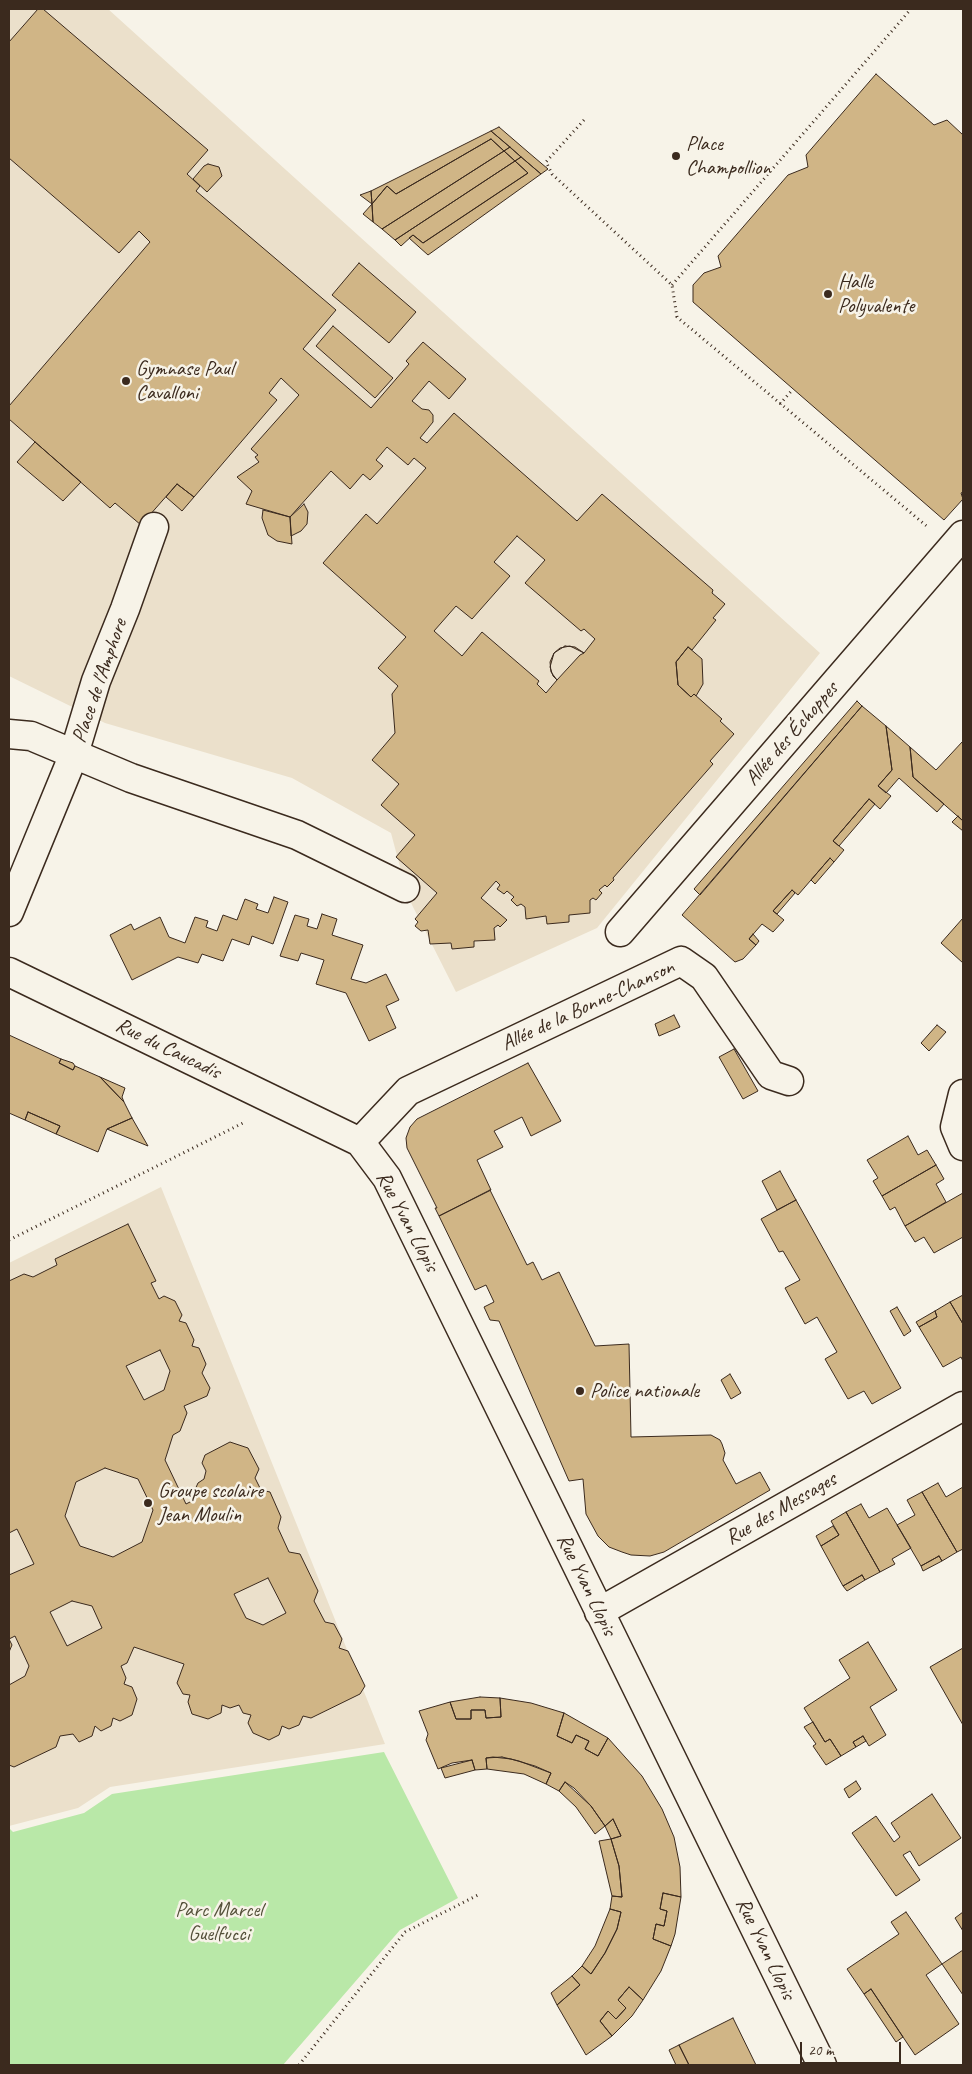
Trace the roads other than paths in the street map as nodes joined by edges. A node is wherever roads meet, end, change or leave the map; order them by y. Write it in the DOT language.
graph roads {
  1 [pos="154,527"];
  2 [pos="958,541"];
  3 [pos="9,734"];
  4 [pos="74,754"];
  5 [pos="405,888"];
  6 [pos="9,912"];
  7 [pos="620,932"];
  8 [pos="9,972"];
  9 [pos="789,1081"];
  10 [pos="963,1094"];
  11 [pos="327,1127"];
  12 [pos="360,1142"];
  13 [pos="963,1146"];
  14 [pos="963,1406"];
  15 [pos="599,1612"];
  16 [pos="822,2065"];
  1 -- 4 [label="street, Place de l'Amphore"];
  2 -- 7 [label="street, Allée des Échoppes"];
  3 -- 4 [label="street, Place de l'Amphore"];
  4 -- 5 [label="street, Place de l'Amphore"];
  4 -- 6 [label="street, Place de l'Amphore"];
  8 -- 11 [label="street, Rue du Caucadis"];
  9 -- 12 [label="street, Allée de la Bonne-Chanson"];
  10 -- 13 [label="street"];
  11 -- 12 [label="street, Rue Yvan Llopis"];
  12 -- 15 [label="street, Rue Yvan Llopis"];
  14 -- 15 [label="street, Rue des Messages"];
  15 -- 16 [label="street, Rue Yvan Llopis"];
}
